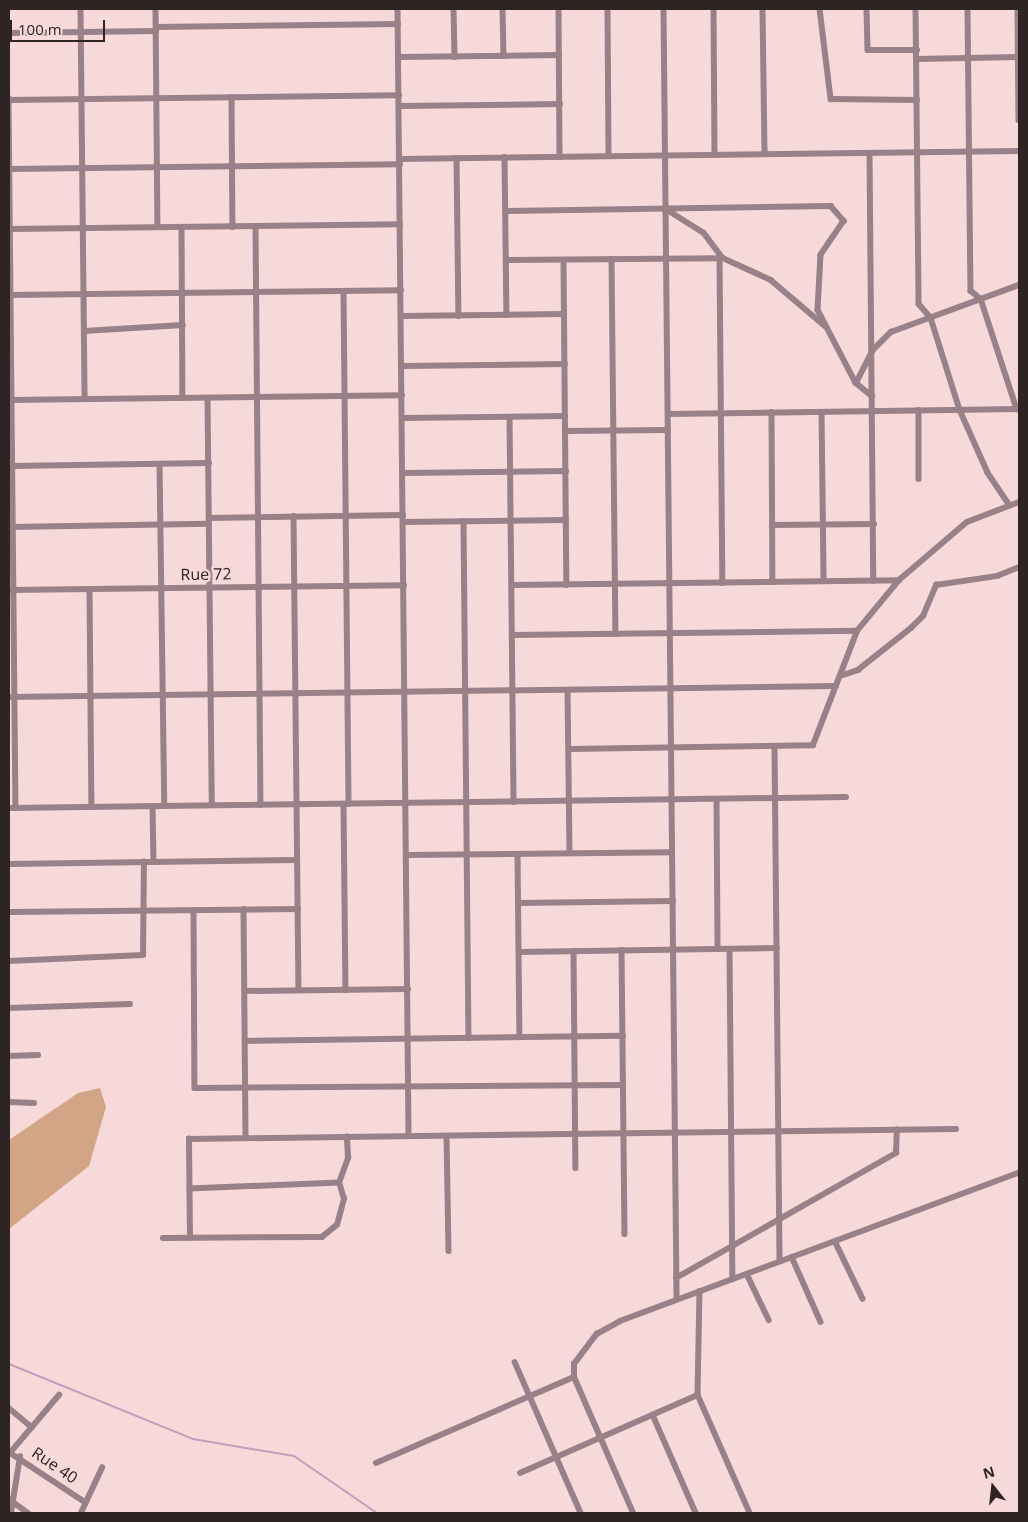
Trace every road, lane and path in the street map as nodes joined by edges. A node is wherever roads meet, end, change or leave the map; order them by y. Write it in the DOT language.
graph roads {
  1 [pos="81,9"];
  2 [pos="156,9"];
  3 [pos="398,9"];
  4 [pos="454,9"];
  5 [pos="503,9"];
  6 [pos="559,9"];
  7 [pos="608,9"];
  8 [pos="664,9"];
  9 [pos="714,9"];
  10 [pos="763,9"];
  11 [pos="820,9"];
  12 [pos="867,9"];
  13 [pos="916,9"];
  14 [pos="968,9"];
  15 [pos="1018,9"];
  16 [pos="398,24"];
  17 [pos="156,29"];
  18 [pos="81,32"];
  19 [pos="9,33"];
  20 [pos="917,50"];
  21 [pos="559,55"];
  22 [pos="504,56"];
  23 [pos="399,57"];
  24 [pos="455,57"];
  25 [pos="1019,57"];
  26 [pos="969,58"];
  27 [pos="917,59"];
  28 [pos="399,95"];
  29 [pos="232,97"];
  30 [pos="157,98"];
  31 [pos="9,99"];
  32 [pos="82,99"];
  33 [pos="917,100"];
  34 [pos="560,104"];
  35 [pos="399,106"];
  36 [pos="1019,120"];
  37 [pos="970,151"];
  38 [pos="1019,151"];
  39 [pos="918,152"];
  40 [pos="870,153"];
  41 [pos="765,154"];
  42 [pos="666,155"];
  43 [pos="716,155"];
  44 [pos="609,156"];
  45 [pos="506,157"];
  46 [pos="560,157"];
  47 [pos="457,158"];
  48 [pos="400,162"];
  49 [pos="233,166"];
  50 [pos="82,168"];
  51 [pos="158,168"];
  52 [pos="9,170"];
  53 [pos="666,209"];
  54 [pos="506,211"];
  55 [pos="400,224"];
  56 [pos="234,226"];
  57 [pos="256,226"];
  58 [pos="182,227"];
  59 [pos="83,228"];
  60 [pos="158,228"];
  61 [pos="9,229"];
  62 [pos="667,258"];
  63 [pos="612,259"];
  64 [pos="506,260"];
  65 [pos="564,260"];
  66 [pos="1019,285"];
  67 [pos="401,290"];
  68 [pos="344,291"];
  69 [pos="256,292"];
  70 [pos="182,293"];
  71 [pos="84,294"];
  72 [pos="10,295"];
  73 [pos="981,299"];
  74 [pos="564,314"];
  75 [pos="507,315"];
  76 [pos="401,316"];
  77 [pos="458,316"];
  78 [pos="931,318"];
  79 [pos="183,325"];
  80 [pos="84,331"];
  81 [pos="830,331"];
  82 [pos="872,351"];
  83 [pos="565,364"];
  84 [pos="402,366"];
  85 [pos="856,384"];
  86 [pos="402,395"];
  87 [pos="345,396"];
  88 [pos="872,396"];
  89 [pos="257,397"];
  90 [pos="183,398"];
  91 [pos="208,398"];
  92 [pos="85,399"];
  93 [pos="10,400"];
  94 [pos="1018,409"];
  95 [pos="919,410"];
  96 [pos="960,410"];
  97 [pos="872,411"];
  98 [pos="772,412"];
  99 [pos="822,412"];
  100 [pos="721,413"];
  101 [pos="668,414"];
  102 [pos="565,416"];
  103 [pos="510,417"];
  104 [pos="402,418"];
  105 [pos="668,430"];
  106 [pos="565,431"];
  107 [pos="614,431"];
  108 [pos="160,464"];
  109 [pos="208,464"];
  110 [pos="10,466"];
  111 [pos="566,471"];
  112 [pos="511,472"];
  113 [pos="403,473"];
  114 [pos="920,479"];
  115 [pos="1019,502"];
  116 [pos="1010,504"];
  117 [pos="294,516"];
  118 [pos="346,516"];
  119 [pos="258,517"];
  120 [pos="403,518"];
  121 [pos="511,520"];
  122 [pos="566,520"];
  123 [pos="209,521"];
  124 [pos="464,521"];
  125 [pos="874,524"];
  126 [pos="161,525"];
  127 [pos="773,525"];
  128 [pos="823,525"];
  129 [pos="11,527"];
  130 [pos="1019,566"];
  131 [pos="899,580"];
  132 [pos="824,581"];
  133 [pos="874,581"];
  134 [pos="773,582"];
  135 [pos="670,583"];
  136 [pos="723,583"];
  137 [pos="615,584"];
  138 [pos="404,585"];
  139 [pos="512,585"];
  140 [pos="567,585"];
  141 [pos="295,586"];
  142 [pos="347,586"];
  143 [pos="259,587"];
  144 [pos="162,588"];
  145 [pos="210,588"];
  146 [pos="90,589"];
  147 [pos="11,590"];
  148 [pos="857,631"];
  149 [pos="670,633"];
  150 [pos="616,634"];
  151 [pos="512,635"];
  152 [pos="840,676"];
  153 [pos="836,686"];
  154 [pos="671,689"];
  155 [pos="568,690"];
  156 [pos="466,691"];
  157 [pos="513,691"];
  158 [pos="405,692"];
  159 [pos="296,693"];
  160 [pos="348,693"];
  161 [pos="211,694"];
  162 [pos="260,694"];
  163 [pos="164,695"];
  164 [pos="91,696"];
  165 [pos="12,697"];
  166 [pos="775,746"];
  167 [pos="671,747"];
  168 [pos="569,748"];
  169 [pos="846,797"];
  170 [pos="776,798"];
  171 [pos="717,799"];
  172 [pos="672,800"];
  173 [pos="569,801"];
  174 [pos="467,802"];
  175 [pos="514,802"];
  176 [pos="406,803"];
  177 [pos="297,804"];
  178 [pos="347,804"];
  179 [pos="212,805"];
  180 [pos="261,805"];
  181 [pos="153,806"];
  182 [pos="165,806"];
  183 [pos="92,807"];
  184 [pos="12,808"];
  185 [pos="672,852"];
  186 [pos="570,853"];
  187 [pos="468,854"];
  188 [pos="518,854"];
  189 [pos="406,855"];
  190 [pos="298,860"];
  191 [pos="144,862"];
  192 [pos="154,862"];
  193 [pos="9,864"];
  194 [pos="673,901"];
  195 [pos="518,903"];
  196 [pos="244,909"];
  197 [pos="298,909"];
  198 [pos="194,910"];
  199 [pos="144,911"];
  200 [pos="9,912"];
  201 [pos="777,948"];
  202 [pos="718,949"];
  203 [pos="730,949"];
  204 [pos="622,950"];
  205 [pos="673,950"];
  206 [pos="574,951"];
  207 [pos="519,952"];
  208 [pos="9,961"];
  209 [pos="408,989"];
  210 [pos="299,990"];
  211 [pos="346,990"];
  212 [pos="245,991"];
  213 [pos="130,1004"];
  214 [pos="9,1008"];
  215 [pos="623,1036"];
  216 [pos="575,1037"];
  217 [pos="469,1038"];
  218 [pos="520,1038"];
  219 [pos="408,1039"];
  220 [pos="245,1041"];
  221 [pos="38,1055"];
  222 [pos="9,1056"];
  223 [pos="575,1085"];
  224 [pos="623,1085"];
  225 [pos="409,1088"];
  226 [pos="246,1090"];
  227 [pos="9,1102"];
  228 [pos="34,1103"];
  229 [pos="956,1129"];
  230 [pos="897,1130"];
  231 [pos="732,1132"];
  232 [pos="779,1132"];
  233 [pos="675,1133"];
  234 [pos="576,1134"];
  235 [pos="624,1134"];
  236 [pos="409,1136"];
  237 [pos="448,1136"];
  238 [pos="348,1137"];
  239 [pos="246,1138"];
  240 [pos="576,1168"];
  241 [pos="1019,1173"];
  242 [pos="339,1184"];
  243 [pos="190,1189"];
  244 [pos="780,1219"];
  245 [pos="625,1234"];
  246 [pos="163,1238"];
  247 [pos="190,1238"];
  248 [pos="835,1241"];
  249 [pos="733,1246"];
  250 [pos="449,1251"];
  251 [pos="792,1257"];
  252 [pos="780,1261"];
  253 [pos="748,1274"];
  254 [pos="676,1278"];
  255 [pos="733,1279"];
  256 [pos="700,1291"];
  257 [pos="677,1300"];
  258 [pos="862,1300"];
  259 [pos="769,1320"];
  260 [pos="821,1322"];
  261 [pos="515,1362"];
  262 [pos="574,1378"];
  263 [pos="698,1395"];
  264 [pos="59,1396"];
  265 [pos="530,1396"];
  266 [pos="9,1408"];
  267 [pos="653,1415"];
  268 [pos="32,1427"];
  269 [pos="600,1438"];
  270 [pos="10,1452"];
  271 [pos="20,1457"];
  272 [pos="556,1457"];
  273 [pos="376,1463"];
  274 [pos="102,1468"];
  275 [pos="520,1473"];
  276 [pos="11,1500"];
  277 [pos="85,1502"];
  278 [pos="12,1513"];
  279 [pos="28,1513"];
  280 [pos="81,1513"];
  281 [pos="581,1513"];
  282 [pos="633,1513"];
  283 [pos="696,1513"];
  284 [pos="750,1513"];
  1 -- 18 [label="street"];
  2 -- 17 [label="street"];
  3 -- 16 [label="street"];
  4 -- 24 [label="street"];
  5 -- 22 [label="street"];
  6 -- 21 [label="street"];
  7 -- 44 [label="street"];
  8 -- 42 [label="street"];
  9 -- 43 [label="street"];
  10 -- 41 [label="street"];
  11 -- 33 [label="street"];
  12 -- 20 [label="street"];
  13 -- 20 [label="street"];
  14 -- 26 [label="street"];
  15 -- 25 [label="street"];
  16 -- 17 [label="street"];
  16 -- 23 [label="street"];
  17 -- 18 [label="street"];
  17 -- 30 [label="street"];
  18 -- 19 [label="street"];
  18 -- 32 [label="street"];
  20 -- 27 [label="street"];
  21 -- 22 [label="street"];
  21 -- 34 [label="street"];
  22 -- 24 [label="street"];
  23 -- 24 [label="street"];
  23 -- 28 [label="street"];
  25 -- 26 [label="street"];
  25 -- 36 [label="street"];
  26 -- 27 [label="street"];
  26 -- 37 [label="street"];
  27 -- 33 [label="street"];
  28 -- 29 [label="street"];
  28 -- 35 [label="street"];
  29 -- 30 [label="street"];
  29 -- 49 [label="street"];
  30 -- 32 [label="street"];
  30 -- 51 [label="street"];
  31 -- 32 [label="street"];
  31 -- 52 [label="street"];
  32 -- 50 [label="street"];
  33 -- 39 [label="street"];
  34 -- 35 [label="street"];
  34 -- 46 [label="street"];
  35 -- 48 [label="street"];
  37 -- 38 [label="street"];
  37 -- 39 [label="street"];
  37 -- 73 [label="street"];
  39 -- 40 [label="street"];
  39 -- 78 [label="street"];
  40 -- 41 [label="street"];
  40 -- 82 [label="street"];
  41 -- 43 [label="street"];
  42 -- 43 [label="street"];
  42 -- 44 [label="street"];
  42 -- 53 [label="street"];
  44 -- 46 [label="street"];
  45 -- 46 [label="street"];
  45 -- 47 [label="street"];
  45 -- 54 [label="street"];
  47 -- 48 [label="street"];
  47 -- 77 [label="street"];
  48 -- 49 [label="street"];
  48 -- 55 [label="street"];
  49 -- 51 [label="street"];
  49 -- 56 [label="street"];
  50 -- 51 [label="street"];
  50 -- 52 [label="street"];
  50 -- 59 [label="street"];
  51 -- 60 [label="street"];
  52 -- 61 [label="street"];
  53 -- 54 [label="street"];
  53 -- 62 [label="street"];
  53 -- 81 [label="street"];
  53 -- 81 [label="street"];
  54 -- 64 [label="street"];
  55 -- 57 [label="street"];
  55 -- 67 [label="street"];
  56 -- 57 [label="street"];
  56 -- 58 [label="street"];
  57 -- 69 [label="street"];
  58 -- 60 [label="street"];
  58 -- 70 [label="street"];
  59 -- 60 [label="street"];
  59 -- 61 [label="street"];
  59 -- 71 [label="street"];
  61 -- 72 [label="street"];
  62 -- 63 [label="street"];
  62 -- 100 [label="street"];
  62 -- 101 [label="street"];
  63 -- 65 [label="street"];
  63 -- 107 [label="street"];
  64 -- 65 [label="street"];
  64 -- 75 [label="street"];
  65 -- 74 [label="street"];
  66 -- 73 [label="street"];
  67 -- 68 [label="street"];
  67 -- 76 [label="street"];
  68 -- 69 [label="street"];
  68 -- 87 [label="street"];
  69 -- 70 [label="street"];
  69 -- 89 [label="street"];
  70 -- 71 [label="street"];
  70 -- 79 [label="street"];
  71 -- 72 [label="street"];
  71 -- 80 [label="street"];
  72 -- 93 [label="street"];
  73 -- 78 [label="street"];
  73 -- 94 [label="street"];
  74 -- 75 [label="street"];
  74 -- 83 [label="street"];
  75 -- 77 [label="street"];
  76 -- 77 [label="street"];
  76 -- 84 [label="street"];
  78 -- 82 [label="street"];
  78 -- 96 [label="street"];
  79 -- 80 [label="street"];
  79 -- 90 [label="street"];
  80 -- 92 [label="street"];
  81 -- 85 [label="street"];
  82 -- 85 [label="street"];
  82 -- 88 [label="street"];
  83 -- 84 [label="street"];
  83 -- 102 [label="street"];
  84 -- 86 [label="street"];
  85 -- 88 [label="street"];
  86 -- 87 [label="street"];
  86 -- 104 [label="street"];
  87 -- 89 [label="street"];
  87 -- 118 [label="street"];
  88 -- 97 [label="street"];
  89 -- 91 [label="street"];
  89 -- 119 [label="street"];
  90 -- 91 [label="street"];
  90 -- 92 [label="street"];
  91 -- 109 [label="street"];
  92 -- 93 [label="street"];
  93 -- 110 [label="street"];
  94 -- 96 [label="street"];
  95 -- 96 [label="street"];
  95 -- 97 [label="street"];
  95 -- 114 [label="street"];
  96 -- 116 [label="street"];
  97 -- 99 [label="street"];
  97 -- 125 [label="street"];
  98 -- 99 [label="street"];
  98 -- 100 [label="street"];
  98 -- 127 [label="street"];
  99 -- 128 [label="street"];
  100 -- 101 [label="street"];
  100 -- 136 [label="street"];
  101 -- 105 [label="street"];
  102 -- 103 [label="street"];
  102 -- 106 [label="street"];
  103 -- 104 [label="street"];
  103 -- 112 [label="street"];
  104 -- 113 [label="street"];
  105 -- 107 [label="street"];
  105 -- 135 [label="street"];
  106 -- 107 [label="street"];
  106 -- 111 [label="street"];
  107 -- 137 [label="street"];
  108 -- 109 [label="street"];
  108 -- 110 [label="street"];
  108 -- 126 [label="street"];
  109 -- 123 [label="street"];
  110 -- 129 [label="street"];
  111 -- 112 [label="street"];
  111 -- 122 [label="street"];
  112 -- 113 [label="street"];
  112 -- 121 [label="street"];
  113 -- 120 [label="street"];
  115 -- 116 [label="street"];
  116 -- 131 [label="street"];
  117 -- 118 [label="street"];
  117 -- 119 [label="street"];
  117 -- 141 [label="street"];
  118 -- 120 [label="street"];
  118 -- 142 [label="street"];
  119 -- 123 [label="street"];
  119 -- 143 [label="street"];
  120 -- 124 [label="street"];
  120 -- 138 [label="street"];
  121 -- 122 [label="street"];
  121 -- 124 [label="street"];
  121 -- 139 [label="street"];
  122 -- 140 [label="street"];
  123 -- 126 [label="street"];
  123 -- 145 [label="street"];
  124 -- 156 [label="street"];
  125 -- 128 [label="street"];
  125 -- 133 [label="street"];
  126 -- 129 [label="street"];
  126 -- 144 [label="street"];
  127 -- 128 [label="street"];
  127 -- 134 [label="street"];
  128 -- 132 [label="street"];
  129 -- 147 [label="street"];
  130 -- 152 [label="street"];
  131 -- 133 [label="street"];
  131 -- 148 [label="street"];
  132 -- 133 [label="street"];
  132 -- 134 [label="street"];
  134 -- 136 [label="street"];
  135 -- 136 [label="street"];
  135 -- 137 [label="street"];
  135 -- 149 [label="street"];
  137 -- 140 [label="street"];
  137 -- 150 [label="street"];
  138 -- 142 [label="street, Rue 72"];
  138 -- 158 [label="street"];
  139 -- 140 [label="street"];
  139 -- 151 [label="street"];
  141 -- 142 [label="street, Rue 72"];
  141 -- 143 [label="street, Rue 72"];
  141 -- 159 [label="street"];
  142 -- 160 [label="street"];
  143 -- 145 [label="street, Rue 72"];
  143 -- 162 [label="street"];
  144 -- 145 [label="street, Rue 72"];
  144 -- 146 [label="street, Rue 72"];
  144 -- 163 [label="street"];
  145 -- 161 [label="street"];
  146 -- 147 [label="street, Rue 72"];
  146 -- 164 [label="street"];
  147 -- 165 [label="street"];
  148 -- 149 [label="street"];
  148 -- 152 [label="street"];
  149 -- 150 [label="street"];
  149 -- 154 [label="street"];
  150 -- 151 [label="street"];
  151 -- 157 [label="street"];
  152 -- 153 [label="street"];
  153 -- 154 [label="street"];
  153 -- 166 [label="street"];
  154 -- 155 [label="street"];
  154 -- 167 [label="street"];
  155 -- 157 [label="street"];
  155 -- 168 [label="street"];
  156 -- 157 [label="street"];
  156 -- 158 [label="street"];
  156 -- 174 [label="street"];
  157 -- 175 [label="street"];
  158 -- 160 [label="street"];
  158 -- 176 [label="street"];
  159 -- 160 [label="street"];
  159 -- 162 [label="street"];
  159 -- 177 [label="street"];
  160 -- 178 [label="street"];
  161 -- 162 [label="street"];
  161 -- 163 [label="street"];
  161 -- 179 [label="street"];
  162 -- 180 [label="street"];
  163 -- 164 [label="street"];
  163 -- 182 [label="street"];
  164 -- 165 [label="street"];
  164 -- 183 [label="street"];
  165 -- 184 [label="street"];
  166 -- 167 [label="street"];
  166 -- 170 [label="street"];
  167 -- 168 [label="street"];
  167 -- 172 [label="street"];
  168 -- 173 [label="street"];
  169 -- 170 [label="street"];
  170 -- 171 [label="street"];
  170 -- 201 [label="street"];
  171 -- 172 [label="street"];
  171 -- 202 [label="street"];
  172 -- 173 [label="street"];
  172 -- 185 [label="street"];
  173 -- 175 [label="street"];
  173 -- 186 [label="street"];
  174 -- 175 [label="street"];
  174 -- 176 [label="street"];
  174 -- 187 [label="street"];
  176 -- 178 [label="street"];
  176 -- 189 [label="street"];
  177 -- 178 [label="street"];
  177 -- 180 [label="street"];
  177 -- 190 [label="street"];
  178 -- 211 [label="street"];
  179 -- 180 [label="street"];
  179 -- 182 [label="street"];
  181 -- 182 [label="street"];
  181 -- 183 [label="street"];
  181 -- 192 [label="street"];
  183 -- 184 [label="street"];
  185 -- 186 [label="street"];
  185 -- 194 [label="street"];
  186 -- 188 [label="street"];
  187 -- 188 [label="street"];
  187 -- 189 [label="street"];
  187 -- 217 [label="street"];
  188 -- 195 [label="street"];
  189 -- 209 [label="street"];
  190 -- 192 [label="street"];
  190 -- 197 [label="street"];
  191 -- 192 [label="street"];
  191 -- 193 [label="street"];
  191 -- 199 [label="street"];
  194 -- 195 [label="street"];
  194 -- 205 [label="street"];
  195 -- 207 [label="street"];
  196 -- 197 [label="street"];
  196 -- 198 [label="street"];
  196 -- 212 [label="street"];
  197 -- 210 [label="street"];
  198 -- 199 [label="street"];
  198 -- 226 [label="street"];
  199 -- 200 [label="street"];
  199 -- 208 [label="street"];
  201 -- 203 [label="street"];
  201 -- 232 [label="street"];
  202 -- 203 [label="street"];
  202 -- 205 [label="street"];
  203 -- 231 [label="street"];
  204 -- 205 [label="street"];
  204 -- 206 [label="street"];
  204 -- 215 [label="street"];
  205 -- 233 [label="street"];
  206 -- 207 [label="street"];
  206 -- 216 [label="street"];
  207 -- 218 [label="street"];
  209 -- 211 [label="street"];
  209 -- 219 [label="street"];
  210 -- 211 [label="street"];
  210 -- 212 [label="street"];
  212 -- 220 [label="street"];
  213 -- 214 [label="street"];
  215 -- 216 [label="street"];
  215 -- 224 [label="street"];
  216 -- 218 [label="street"];
  216 -- 223 [label="street"];
  217 -- 218 [label="street"];
  217 -- 219 [label="street"];
  219 -- 220 [label="street"];
  219 -- 225 [label="street"];
  220 -- 226 [label="street"];
  221 -- 222 [label="street"];
  223 -- 224 [label="street"];
  223 -- 225 [label="street"];
  223 -- 234 [label="street"];
  224 -- 235 [label="street"];
  225 -- 226 [label="street"];
  225 -- 236 [label="street"];
  226 -- 239 [label="street"];
  227 -- 228 [label="street"];
  229 -- 230 [label="street"];
  230 -- 232 [label="street"];
  230 -- 244 [label="street"];
  231 -- 232 [label="street"];
  231 -- 233 [label="street"];
  231 -- 249 [label="street"];
  232 -- 244 [label="street"];
  233 -- 235 [label="street"];
  233 -- 254 [label="street"];
  234 -- 235 [label="street"];
  234 -- 237 [label="street"];
  234 -- 240 [label="street"];
  235 -- 245 [label="street"];
  236 -- 237 [label="street"];
  236 -- 238 [label="street"];
  237 -- 250 [label="street"];
  238 -- 239 [label="street"];
  238 -- 242 [label="street"];
  239 -- 243 [label="street"];
  241 -- 248 [label="street"];
  242 -- 243 [label="street"];
  242 -- 247 [label="street"];
  243 -- 247 [label="street"];
  244 -- 249 [label="street"];
  244 -- 252 [label="street"];
  246 -- 247 [label="street"];
  248 -- 251 [label="street"];
  248 -- 258 [label="street"];
  249 -- 254 [label="street"];
  249 -- 255 [label="street"];
  251 -- 252 [label="street"];
  251 -- 260 [label="street"];
  252 -- 253 [label="street"];
  253 -- 255 [label="street"];
  253 -- 259 [label="street"];
  254 -- 257 [label="street"];
  255 -- 256 [label="street"];
  256 -- 257 [label="street"];
  256 -- 263 [label="street"];
  257 -- 262 [label="street"];
  261 -- 265 [label="street"];
  262 -- 265 [label="street"];
  262 -- 269 [label="street"];
  263 -- 267 [label="street"];
  263 -- 284 [label="street"];
  264 -- 268 [label="street"];
  265 -- 272 [label="street"];
  265 -- 273 [label="street"];
  266 -- 268 [label="street"];
  267 -- 269 [label="street"];
  267 -- 283 [label="street"];
  268 -- 270 [label="street"];
  269 -- 272 [label="street"];
  269 -- 282 [label="street"];
  270 -- 271 [label="street, Rue 40"];
  271 -- 276 [label="street"];
  271 -- 277 [label="street, Rue 40"];
  272 -- 275 [label="street"];
  272 -- 281 [label="street"];
  274 -- 277 [label="street"];
  276 -- 278 [label="street"];
  276 -- 279 [label="street"];
  277 -- 280 [label="street"];
}
